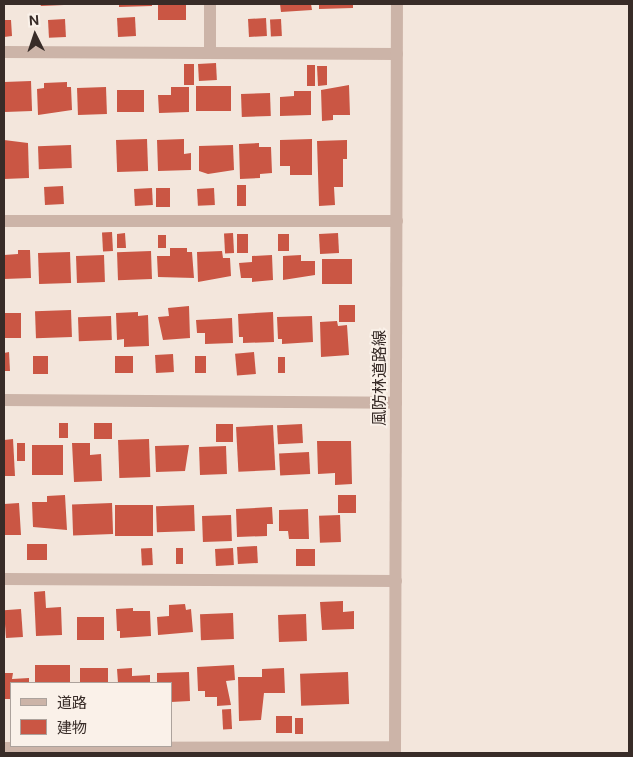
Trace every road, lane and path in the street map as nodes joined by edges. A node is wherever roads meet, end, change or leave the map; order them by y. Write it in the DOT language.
graph roads {
  1 [pos="210,4"];
  2 [pos="397,4"];
  3 [pos="4,52"];
  4 [pos="210,52"];
  5 [pos="397,54"];
  6 [pos="4,221"];
  7 [pos="397,221"];
  8 [pos="4,400"];
  9 [pos="396,402"];
  10 [pos="4,579"];
  11 [pos="396,582"];
  12 [pos="4,748"];
  13 [pos="395,750"];
  1 -- 4 [label="street"];
  2 -- 5 [label="street, 風防林道路線"];
  3 -- 4 [label="street"];
  4 -- 5 [label="street"];
  5 -- 7 [label="street, 風防林道路線"];
  6 -- 7 [label="street"];
  7 -- 9 [label="street, 風防林道路線"];
  8 -- 9 [label="street"];
  9 -- 11 [label="street, 風防林道路線"];
  10 -- 11 [label="street"];
  11 -- 13 [label="street, 風防林道路線"];
  12 -- 13 [label="street"];
}
